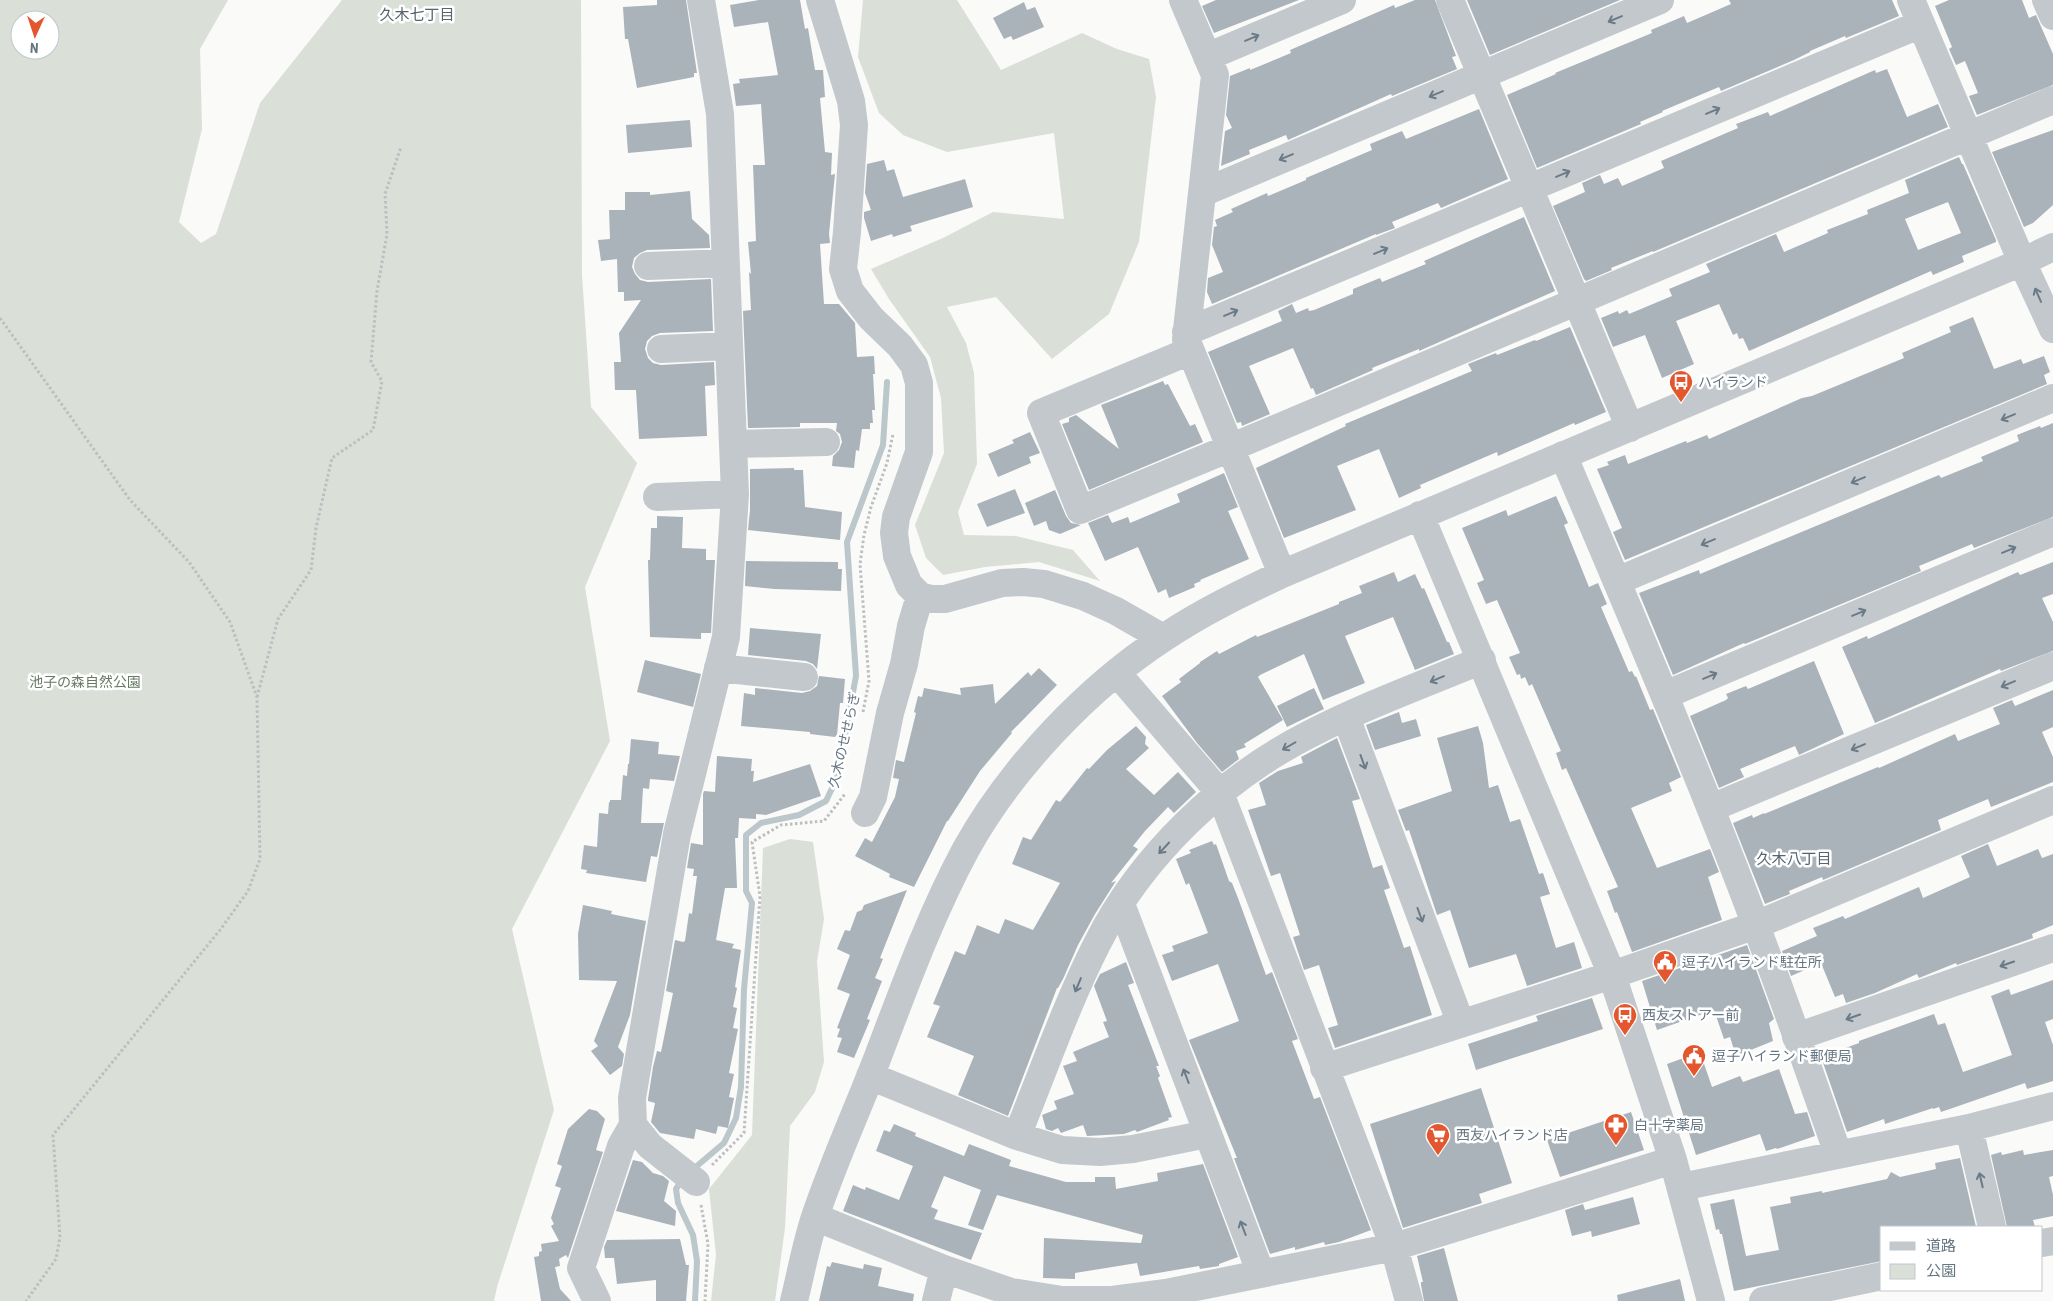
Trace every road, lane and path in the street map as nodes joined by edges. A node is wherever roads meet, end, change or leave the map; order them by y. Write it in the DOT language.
graph roads {
  1 [pos="701,0"];
  2 [pos="820,0"];
  3 [pos="1183,0"];
  4 [pos="1342,0"];
  5 [pos="1450,0"];
  6 [pos="1660,0"];
  7 [pos="2046,0"];
  8 [pos="1916,12"];
  9 [pos="2053,16"];
  10 [pos="1207,57"];
  11 [pos="1481,75"];
  12 [pos="2053,100"];
  13 [pos="1969,136"];
  14 [pos="401,147"];
  15 [pos="1530,188"];
  16 [pos="1202,192"];
  17 [pos="2053,247"];
  18 [pos="2022,262"];
  19 [pos="726,263"];
  20 [pos="648,266"];
  21 [pos="1576,302"];
  22 [pos="0,318"];
  23 [pos="2053,329"];
  24 [pos="1188,342"];
  25 [pos="729,346"];
  26 [pos="661,349"];
  27 [pos="2053,398"];
  28 [pos="895,424"];
  29 [pos="1630,428"];
  30 [pos="826,442"];
  31 [pos="733,444"];
  32 [pos="1230,448"];
  33 [pos="1562,455"];
  34 [pos="735,494"];
  35 [pos="657,497"];
  36 [pos="1420,515"];
  37 [pos="2053,532"];
  38 [pos="1282,574"];
  39 [pos="1617,581"];
  40 [pos="920,596"];
  41 [pos="1164,638"];
  42 [pos="1482,660"];
  43 [pos="2053,666"];
  44 [pos="718,668"];
  45 [pos="1117,673"];
  46 [pos="804,676"];
  47 [pos="1665,695"];
  48 [pos="257,697"];
  49 [pos="1346,716"];
  50 [pos="862,717"];
  51 [pos="847,791"];
  52 [pos="1220,792"];
  53 [pos="2053,800"];
  54 [pos="1711,808"];
  55 [pos="865,813"];
  56 [pos="1121,904"];
  57 [pos="1756,925"];
  58 [pos="2053,948"];
  59 [pos="1612,975"];
  60 [pos="1461,1024"];
  61 [pos="1796,1037"];
  62 [pos="1324,1068"];
  63 [pos="870,1076"];
  64 [pos="2053,1106"];
  65 [pos="633,1125"];
  66 [pos="1969,1128"];
  67 [pos="1207,1134"];
  68 [pos="1017,1136"];
  69 [pos="1838,1154"];
  70 [pos="1673,1160"];
  71 [pos="691,1177"];
  72 [pos="1681,1188"];
  73 [pos="815,1217"];
  74 [pos="1992,1226"];
  75 [pos="1394,1248"];
  76 [pos="944,1269"];
  77 [pos="1261,1274"];
  78 [pos="1872,1286"];
  79 [pos="26,1301"];
  80 [pos="597,1301"];
  81 [pos="704,1301"];
  82 [pos="794,1301"];
  83 [pos="936,1301"];
  84 [pos="1409,1301"];
  85 [pos="1711,1301"];
  86 [pos="1763,1301"];
  1 -- 19 [label="street"];
  2 -- 40 [label="street"];
  3 -- 10 [label="street"];
  10 -- 4 [label="street, one-way"];
  5 -- 11 [label="street"];
  6 -- 11 [label="street, one-way"];
  7 -- 9 [label="street"];
  8 -- 13 [label="street"];
  15 -- 8 [label="street, one-way"];
  10 -- 16 [label="street"];
  11 -- 15 [label="street"];
  11 -- 16 [label="street, one-way"];
  12 -- 13 [label="street"];
  13 -- 18 [label="street"];
  13 -- 21 [label="street"];
  14 -- 48 [label="path"];
  15 -- 21 [label="street"];
  24 -- 15 [label="street, one-way"];
  16 -- 24 [label="street"];
  17 -- 18 [label="street"];
  23 -- 18 [label="street, one-way"];
  18 -- 29 [label="street"];
  19 -- 20 [label="street"];
  19 -- 25 [label="street"];
  21 -- 29 [label="street"];
  21 -- 32 [label="street"];
  22 -- 48 [label="path"];
  24 -- 32 [label="street"];
  24 -- 32 [label="street"];
  25 -- 26 [label="street"];
  25 -- 31 [label="street"];
  27 -- 39 [label="street, one-way"];
  28 -- 50 [label="path, 久木のせせらぎ"];
  29 -- 33 [label="street"];
  30 -- 31 [label="street"];
  31 -- 34 [label="street"];
  32 -- 38 [label="street"];
  33 -- 36 [label="street"];
  33 -- 39 [label="street"];
  34 -- 35 [label="street"];
  34 -- 44 [label="street"];
  36 -- 38 [label="street"];
  36 -- 42 [label="street"];
  47 -- 37 [label="street, one-way"];
  38 -- 41 [label="street"];
  39 -- 47 [label="street"];
  40 -- 41 [label="street"];
  40 -- 55 [label="street"];
  41 -- 45 [label="street"];
  42 -- 49 [label="street, one-way"];
  42 -- 59 [label="street"];
  43 -- 54 [label="street, one-way"];
  44 -- 46 [label="street"];
  44 -- 65 [label="street"];
  45 -- 52 [label="street"];
  45 -- 63 [label="street"];
  47 -- 54 [label="street"];
  48 -- 79 [label="path"];
  49 -- 52 [label="street, one-way"];
  49 -- 60 [label="street, one-way"];
  51 -- 71 [label="path, 久木のせせらぎ"];
  52 -- 56 [label="street, one-way"];
  52 -- 62 [label="street"];
  53 -- 57 [label="street"];
  54 -- 57 [label="street"];
  67 -- 56 [label="street, one-way"];
  56 -- 68 [label="street, one-way"];
  57 -- 59 [label="street"];
  57 -- 61 [label="street"];
  58 -- 61 [label="street, one-way"];
  59 -- 60 [label="street"];
  59 -- 70 [label="street"];
  60 -- 62 [label="street"];
  61 -- 69 [label="street"];
  62 -- 75 [label="street"];
  63 -- 68 [label="street"];
  63 -- 73 [label="street"];
  64 -- 66 [label="street"];
  65 -- 71 [label="street"];
  65 -- 80 [label="street"];
  66 -- 69 [label="street"];
  74 -- 66 [label="street, one-way"];
  67 -- 68 [label="street"];
  77 -- 67 [label="street, one-way"];
  69 -- 72 [label="street"];
  70 -- 72 [label="street"];
  70 -- 75 [label="street"];
  71 -- 81 [label="path"];
  72 -- 85 [label="street"];
  73 -- 76 [label="street"];
  73 -- 82 [label="street"];
  75 -- 77 [label="street"];
  75 -- 84 [label="street"];
  76 -- 77 [label="street"];
  76 -- 83 [label="street"];
  78 -- 86 [label="street"];
}
